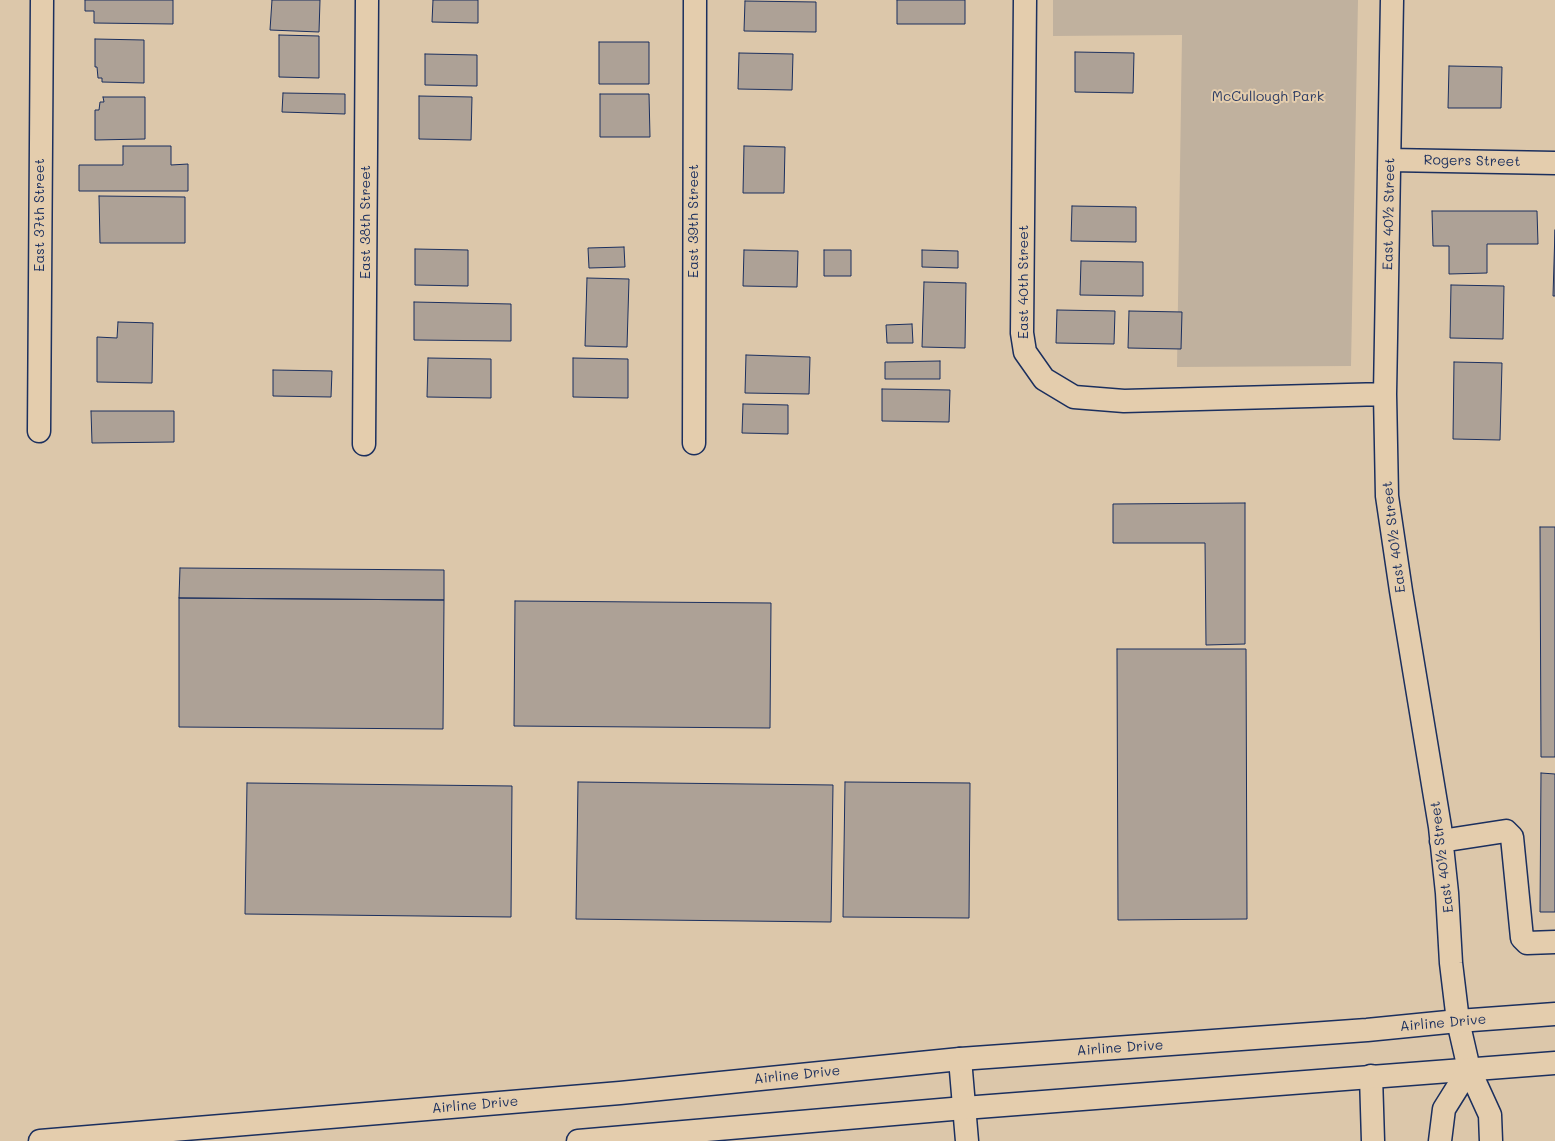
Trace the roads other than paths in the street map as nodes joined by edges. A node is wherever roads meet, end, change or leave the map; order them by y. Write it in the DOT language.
graph roads {
  1 [pos="42,0"];
  2 [pos="367,0"];
  3 [pos="695,0"];
  4 [pos="1025,0"];
  5 [pos="1392,0"];
  6 [pos="1390,160"];
  7 [pos="1555,163"];
  8 [pos="1385,394"];
  9 [pos="39,431"];
  10 [pos="694,443"];
  11 [pos="364,444"];
  12 [pos="1441,841"];
  13 [pos="1555,942"];
  14 [pos="1555,1014"];
  15 [pos="1458,1021"];
  16 [pos="960,1059"];
  17 [pos="1555,1063"];
  18 [pos="1469,1069"];
  19 [pos="1371,1076"];
  20 [pos="1455,1090"];
  21 [pos="964,1108"];
  22 [pos="40,1141"];
  23 [pos="578,1141"];
  24 [pos="967,1141"];
  25 [pos="1373,1141"];
  26 [pos="1440,1141"];
  27 [pos="1454,1141"];
  28 [pos="1491,1141"];
  1 -- 9 [label="main road, East 37th Street"];
  2 -- 11 [label="main road, East 38th Street"];
  3 -- 10 [label="main road, East 39th Street"];
  4 -- 8 [label="main road, East 40th Street"];
  5 -- 6 [label="main road, East 40½ Street"];
  6 -- 7 [label="main road, Rogers Street"];
  6 -- 8 [label="main road, East 40½ Street"];
  8 -- 12 [label="main road, East 40½ Street"];
  12 -- 13 [label="main road"];
  12 -- 15 [label="main road, East 40½ Street"];
  14 -- 15 [label="main road, Airline Drive"];
  15 -- 16 [label="main road, Airline Drive"];
  15 -- 18 [label="main road, East 40½ Street"];
  16 -- 21 [label="main road"];
  16 -- 22 [label="main road, Airline Drive"];
  17 -- 18 [label="main road"];
  18 -- 19 [label="main road"];
  18 -- 20 [label="main road"];
  18 -- 28 [label="main road, East 40½ Street"];
  19 -- 21 [label="main road"];
  19 -- 25 [label="main road"];
  20 -- 26 [label="main road"];
  20 -- 27 [label="main road"];
  21 -- 23 [label="main road"];
  21 -- 24 [label="main road"];
}
